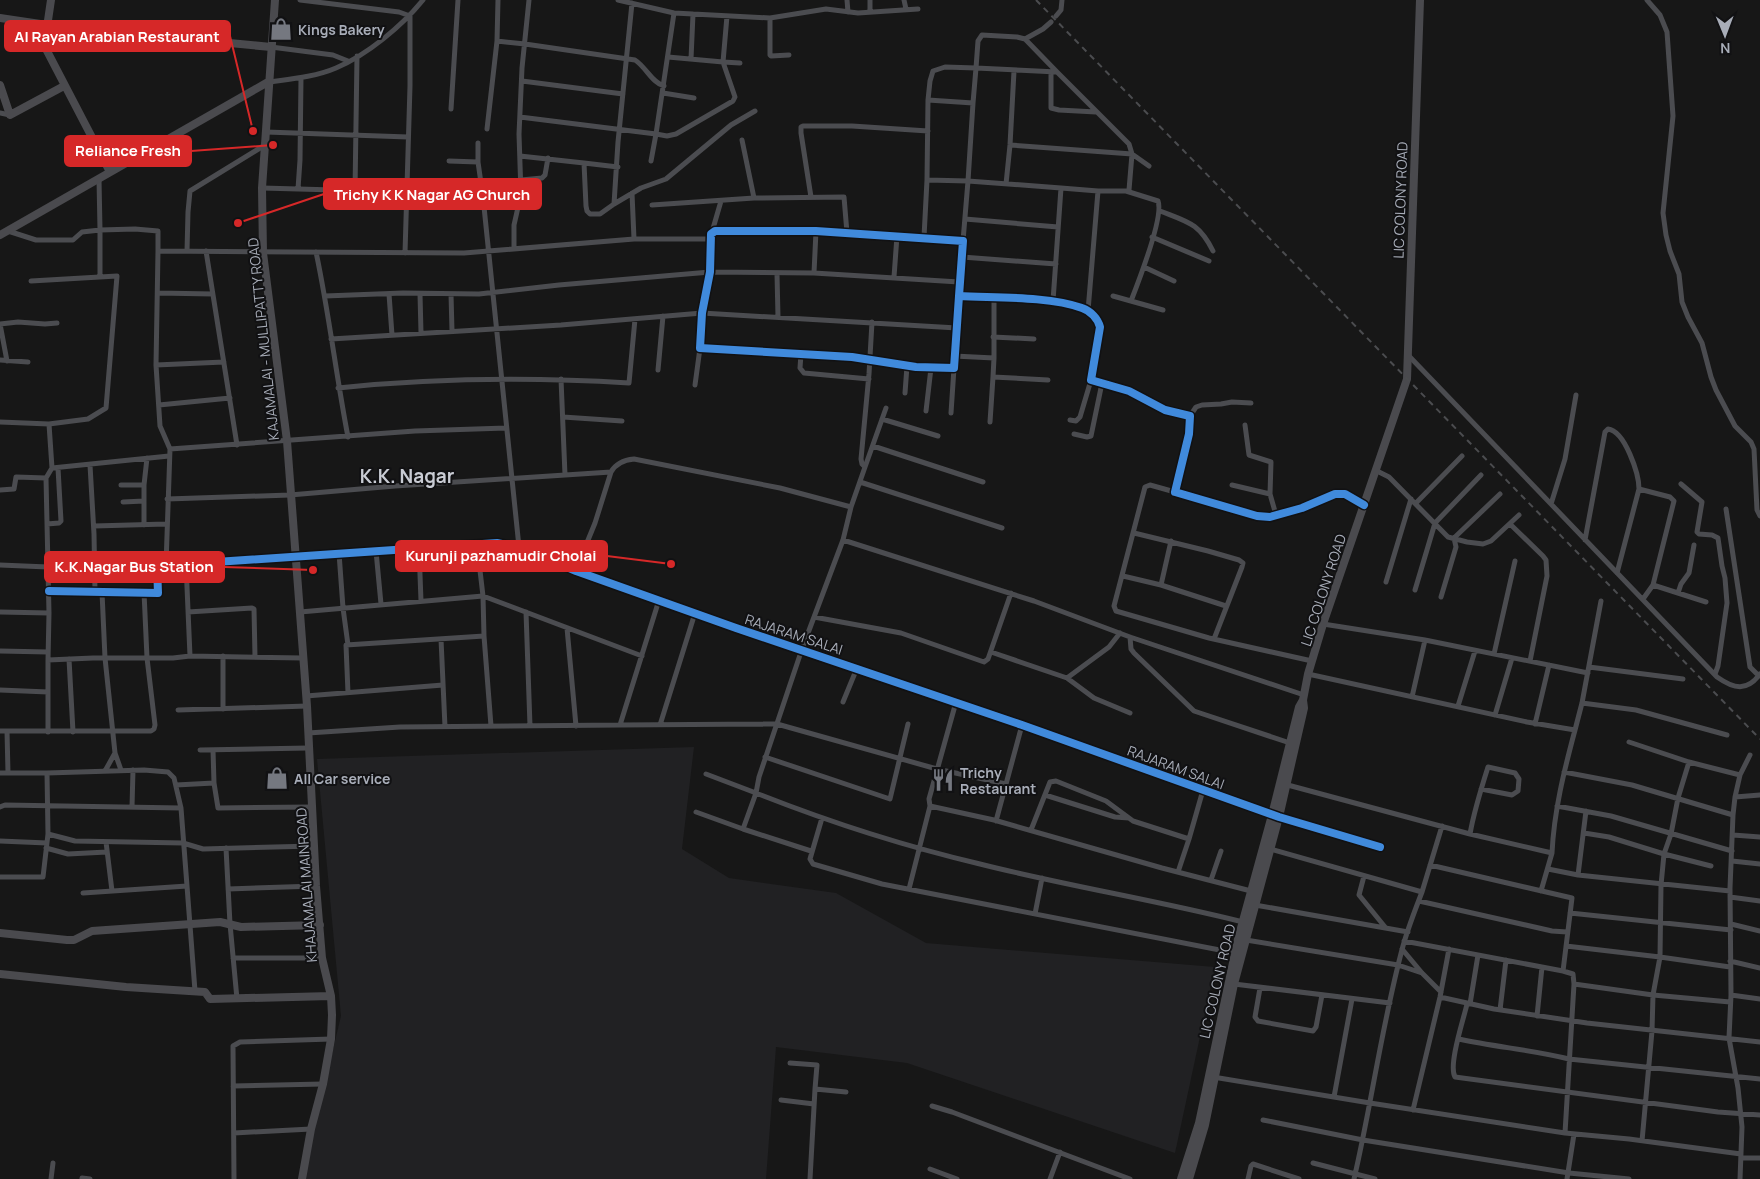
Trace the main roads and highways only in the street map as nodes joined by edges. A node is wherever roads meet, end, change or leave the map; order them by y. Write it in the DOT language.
graph roads {
  1 [pos="51,0"];
  2 [pos="275,0"];
  3 [pos="1420,0"];
  4 [pos="0,18"];
  5 [pos="47,25"];
  6 [pos="177,38"];
  7 [pos="271,47"];
  8 [pos="268,82"];
  9 [pos="0,85"];
  10 [pos="64,86"];
  11 [pos="110,172"];
  12 [pos="0,235"];
  13 [pos="296,556"];
  14 [pos="1276,816"];
  15 [pos="320,925"];
  16 [pos="0,933"];
  17 [pos="1240,947"];
  18 [pos="0,974"];
  19 [pos="331,996"];
  20 [pos="1212,1076"];
  21 [pos="1202,1124"];
  22 [pos="302,1179"];
  23 [pos="1182,1179"];
  24 [pos="1189,1179"];
  1 -- 5 [label="main road"];
  2 -- 7 [label="main road, KAJAMALAI - MULLIPATTY ROAD"];
  3 -- 14 [label="main road, LIC COLONY ROAD"];
  4 -- 5 [label="main road"];
  5 -- 10 [label="main road"];
  6 -- 7 [label="main road"];
  7 -- 8 [label="main road, KAJAMALAI - MULLIPATTY ROAD"];
  8 -- 11 [label="main road"];
  8 -- 13 [label="main road, KAJAMALAI - MULLIPATTY ROAD"];
  9 -- 10 [label="main road"];
  10 -- 11 [label="main road"];
  11 -- 12 [label="main road"];
  13 -- 14 [label="main road, RAJARAM SALAI"];
  13 -- 15 [label="main road, KHAJAMALAI MAINROAD"];
  14 -- 17 [label="main road"];
  14 -- 17 [label="main road, LIC COLONY ROAD"];
  15 -- 16 [label="main road"];
  15 -- 19 [label="main road, KHAJAMALAI MAINROAD"];
  17 -- 20 [label="main road, LIC COLONY ROAD"];
  17 -- 20 [label="main road"];
  18 -- 19 [label="main road"];
  19 -- 22 [label="main road, KHAJAMALAI MAINROAD"];
  20 -- 21 [label="main road"];
  21 -- 23 [label="main road"];
  21 -- 24 [label="main road"];
}
